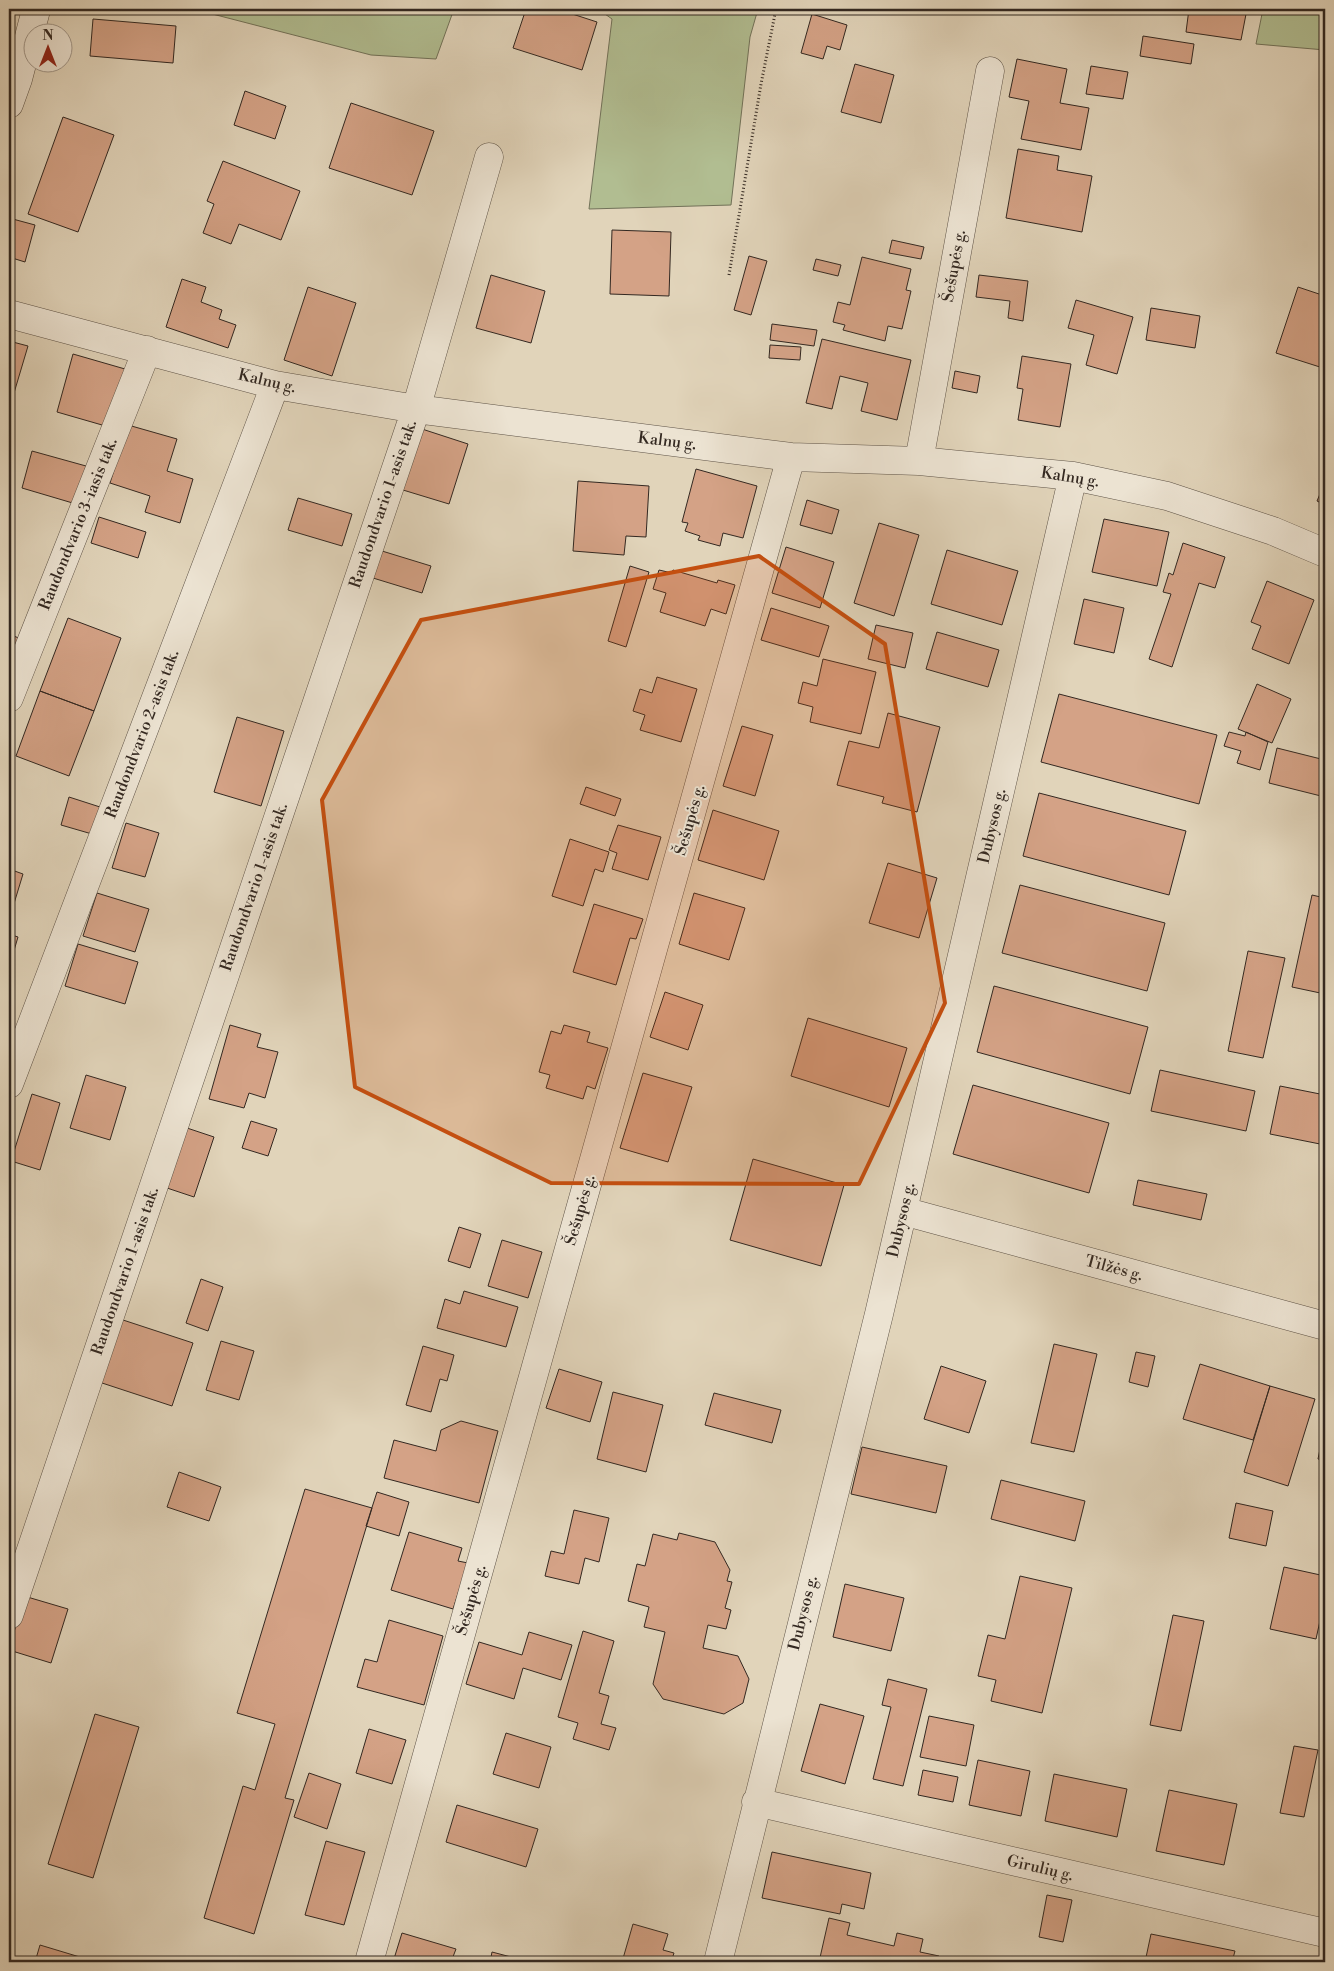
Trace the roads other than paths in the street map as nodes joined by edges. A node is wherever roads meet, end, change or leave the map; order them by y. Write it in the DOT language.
graph roads {
  1 [pos="36,10"];
  2 [pos="990,71"];
  3 [pos="9,104"];
  4 [pos="489,157"];
  5 [pos="9,314"];
  6 [pos="147,350"];
  7 [pos="275,385"];
  8 [pos="416,408"];
  9 [pos="792,457"];
  10 [pos="919,461"];
  11 [pos="1072,476"];
  12 [pos="1325,553"];
  13 [pos="9,698"];
  14 [pos="9,1084"];
  15 [pos="903,1211"];
  16 [pos="1325,1326"];
  17 [pos="9,1615"];
  18 [pos="756,1802"];
  19 [pos="1325,1933"];
  20 [pos="370,1962"];
  21 [pos="718,1962"];
  1 -- 3 [label="street"];
  2 -- 10 [label="street, Šešupės g."];
  4 -- 8 [label="street, Raudondvario 1-asis tak."];
  5 -- 6 [label="street, Kalnų g."];
  6 -- 7 [label="street, Kalnų g."];
  6 -- 13 [label="street, Raudondvario 3-iasis tak."];
  7 -- 8 [label="street, Kalnų g."];
  7 -- 14 [label="street, Raudondvario 2-asis tak."];
  8 -- 9 [label="street, Kalnų g."];
  8 -- 17 [label="street, Raudondvario 1-asis tak."];
  9 -- 10 [label="street, Kalnų g."];
  9 -- 20 [label="street, Šešupės g."];
  10 -- 11 [label="street, Kalnų g."];
  11 -- 12 [label="street, Kalnų g."];
  11 -- 15 [label="street, Dubysos g."];
  15 -- 16 [label="street, Tilžės g."];
  15 -- 18 [label="street, Dubysos g."];
  18 -- 19 [label="street, Girulių g."];
  18 -- 21 [label="street, Dubysos g."];
}
